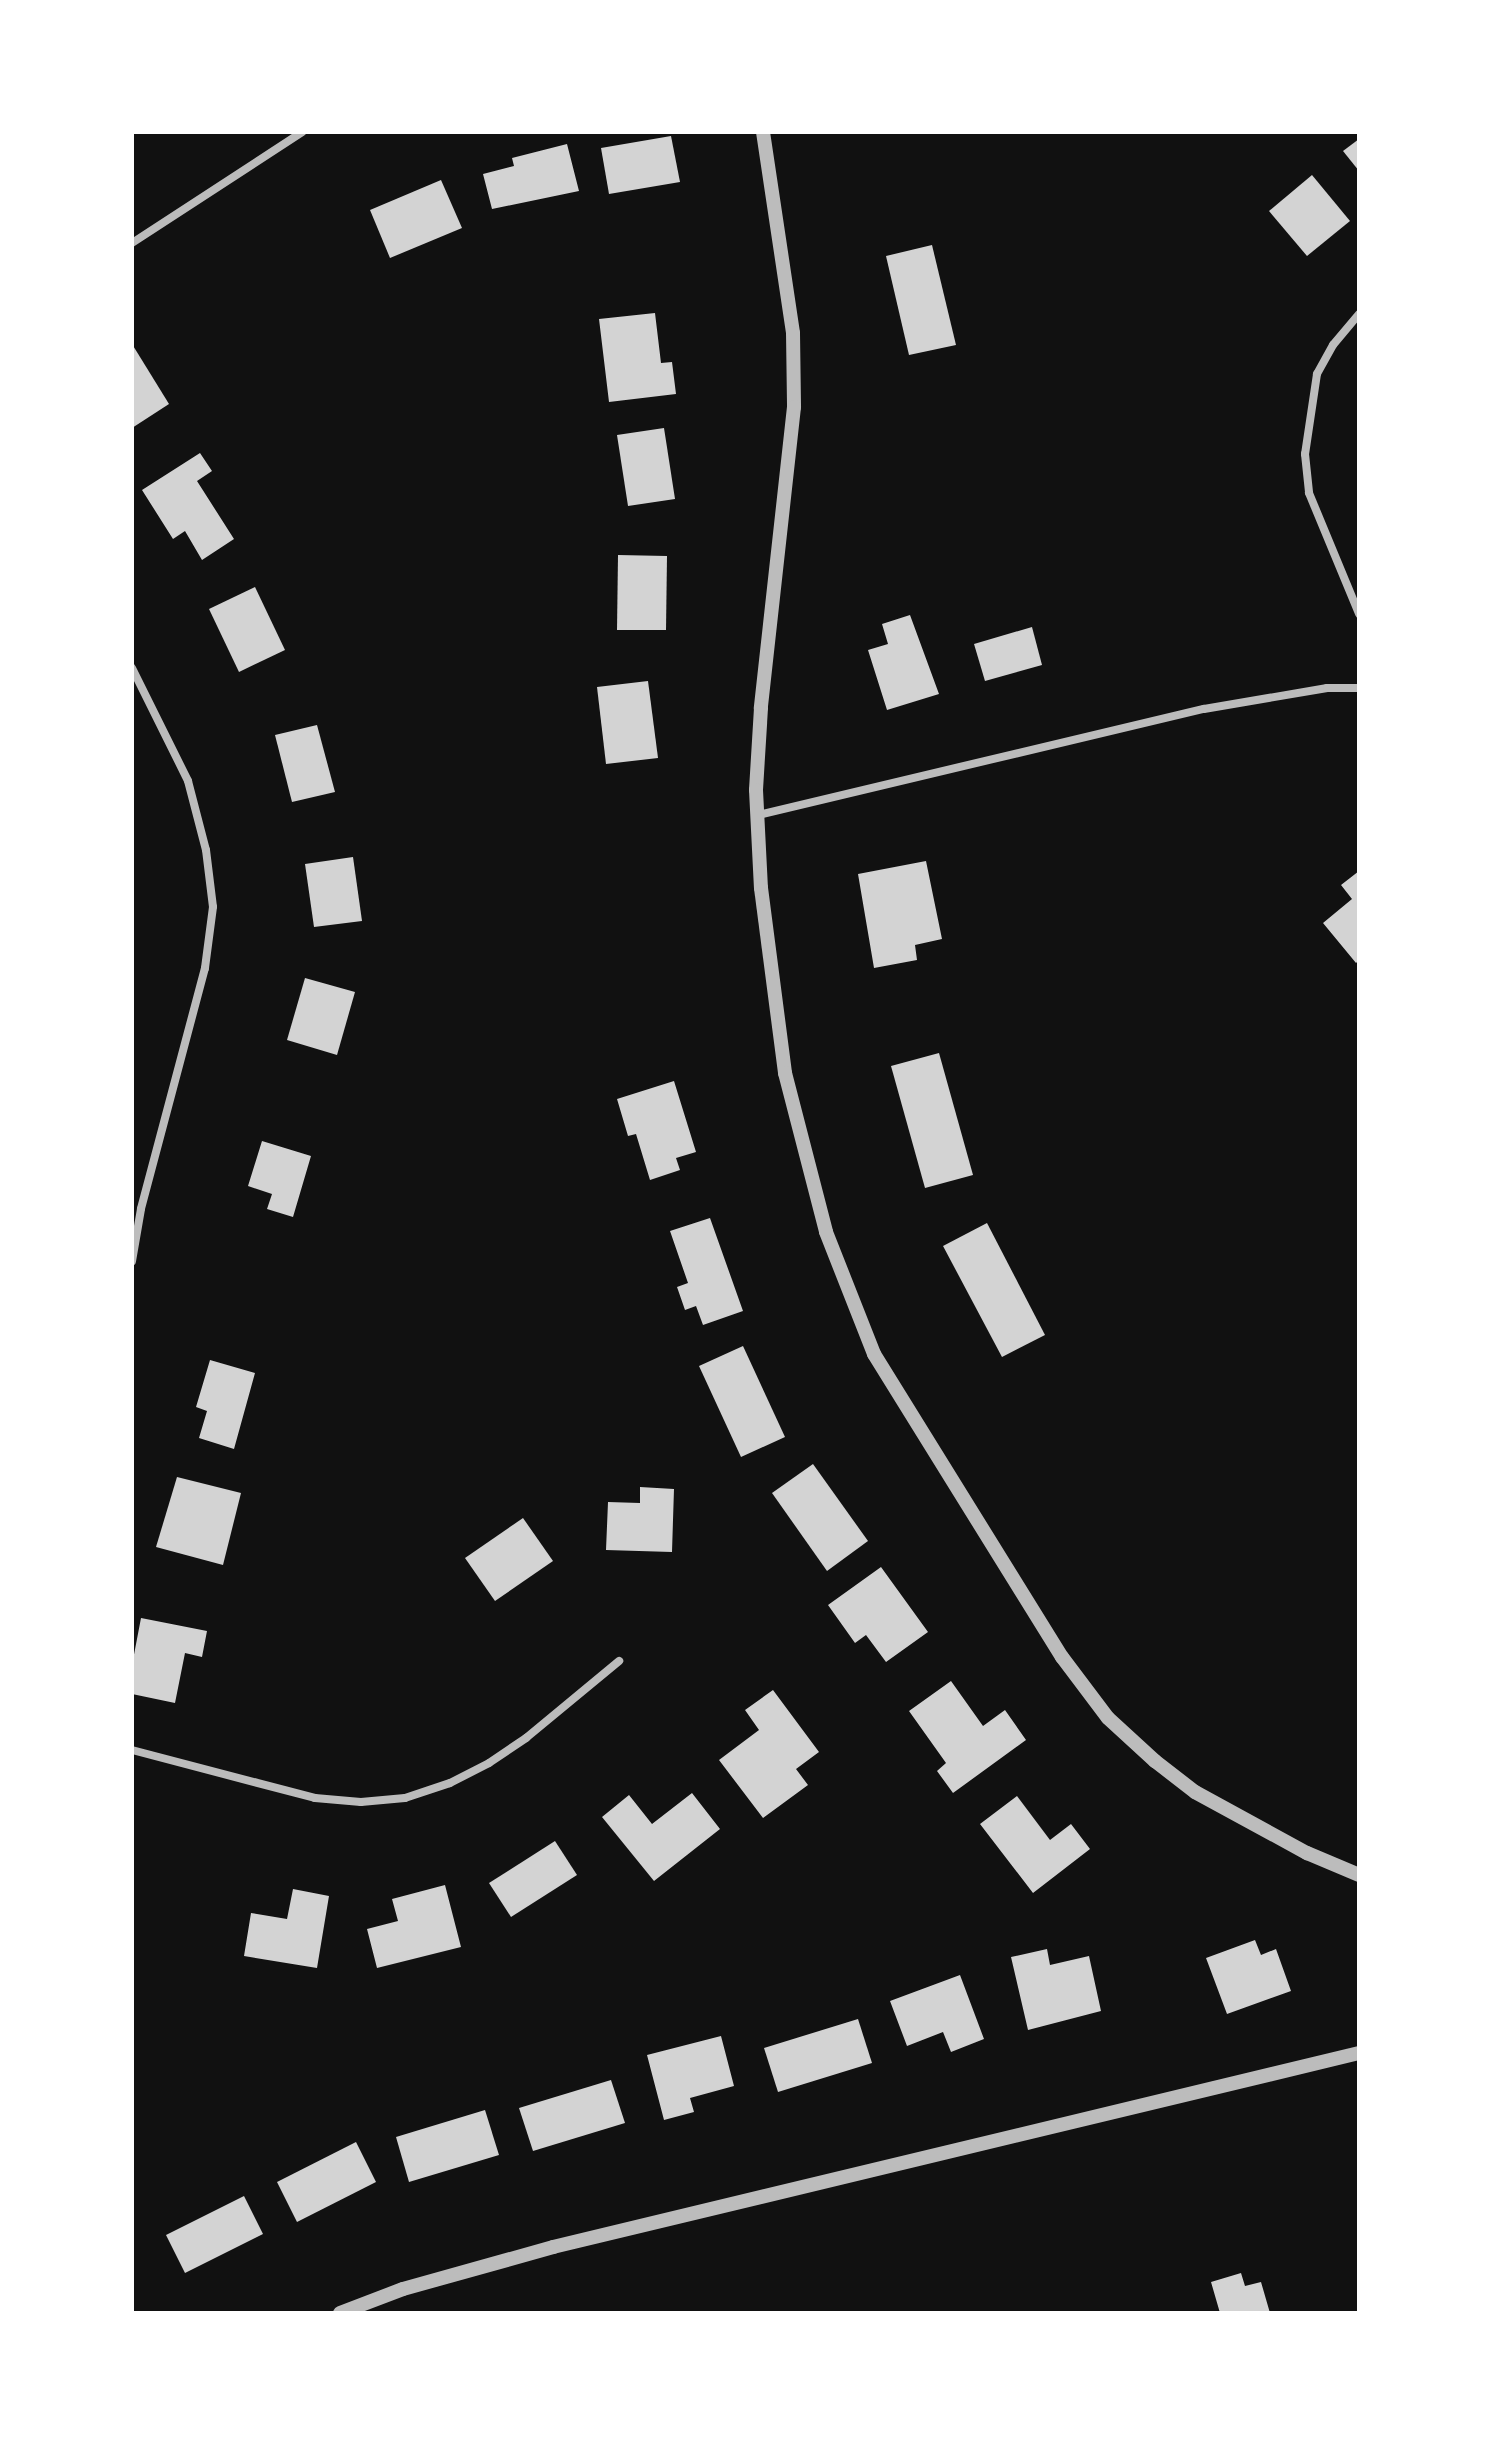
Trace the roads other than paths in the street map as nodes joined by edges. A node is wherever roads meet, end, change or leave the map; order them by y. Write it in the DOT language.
graph roads {
  1 [pos="302,132"];
  2 [pos="763,132"];
  3 [pos="132,243"];
  4 [pos="1359,314"];
  5 [pos="1359,614"];
  6 [pos="132,668"];
  7 [pos="1359,688"];
  8 [pos="758,815"];
  9 [pos="137,1208"];
  10 [pos="132,1261"];
  11 [pos="619,1661"];
  12 [pos="132,1750"];
  13 [pos="1359,1875"];
  14 [pos="1359,2053"];
  15 [pos="340,2313"];
  1 -- 3 [label="street"];
  2 -- 8 [label="street"];
  4 -- 5 [label="street"];
  6 -- 9 [label="street"];
  7 -- 8 [label="street"];
  8 -- 13 [label="street"];
  9 -- 10 [label="street"];
  11 -- 12 [label="street"];
  14 -- 15 [label="street"];
}
